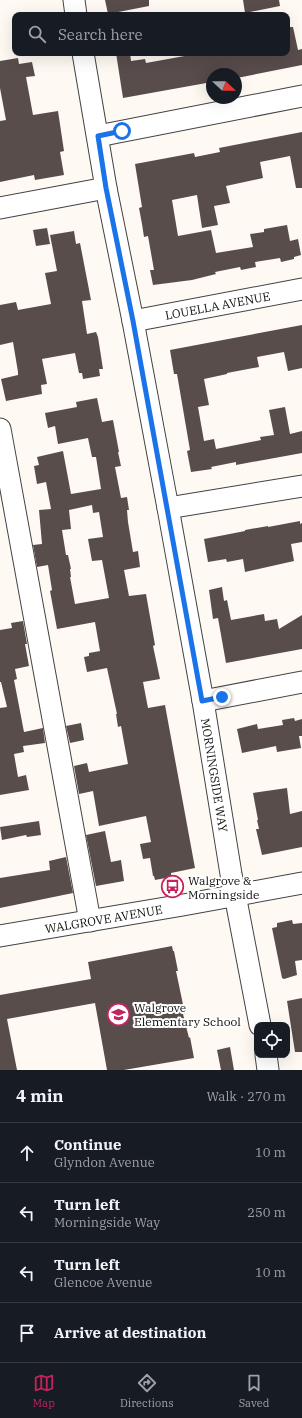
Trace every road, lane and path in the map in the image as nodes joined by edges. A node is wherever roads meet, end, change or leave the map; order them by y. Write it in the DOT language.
graph roads {
  1 [pos="74,0"];
  2 [pos="76,12"];
  3 [pos="84,56"];
  4 [pos="302,96"];
  5 [pos="98,136"];
  6 [pos="106,188"];
  7 [pos="0,208"];
  8 [pos="302,289"];
  9 [pos="133,321"];
  10 [pos="0,429"];
  11 [pos="302,486"];
  12 [pos="168,508"];
  13 [pos="302,682"];
  14 [pos="202,701"];
  15 [pos="302,883"];
  16 [pos="236,896"];
  17 [pos="90,921"];
  18 [pos="0,936"];
  19 [pos="259,1022"];
  20 [pos="266,1058"];
  21 [pos="268,1070"];
  1 -- 2 [label="street"];
  3 -- 5 [label="street, MORNINGSIDE WAY"];
  4 -- 5 [label="street"];
  5 -- 6 [label="street, MORNINGSIDE WAY"];
  6 -- 7 [label="street"];
  6 -- 9 [label="street, MORNINGSIDE WAY"];
  8 -- 9 [label="street, LOUELLA AVENUE"];
  9 -- 12 [label="street, MORNINGSIDE WAY"];
  10 -- 17 [label="street"];
  11 -- 12 [label="street"];
  12 -- 14 [label="street, MORNINGSIDE WAY"];
  13 -- 14 [label="street"];
  14 -- 16 [label="street, MORNINGSIDE WAY"];
  15 -- 16 [label="street, WALGROVE AVENUE"];
  16 -- 17 [label="street, WALGROVE AVENUE"];
  16 -- 19 [label="street, MORNINGSIDE WAY"];
  17 -- 18 [label="street, WALGROVE AVENUE"];
  20 -- 21 [label="street"];
}
